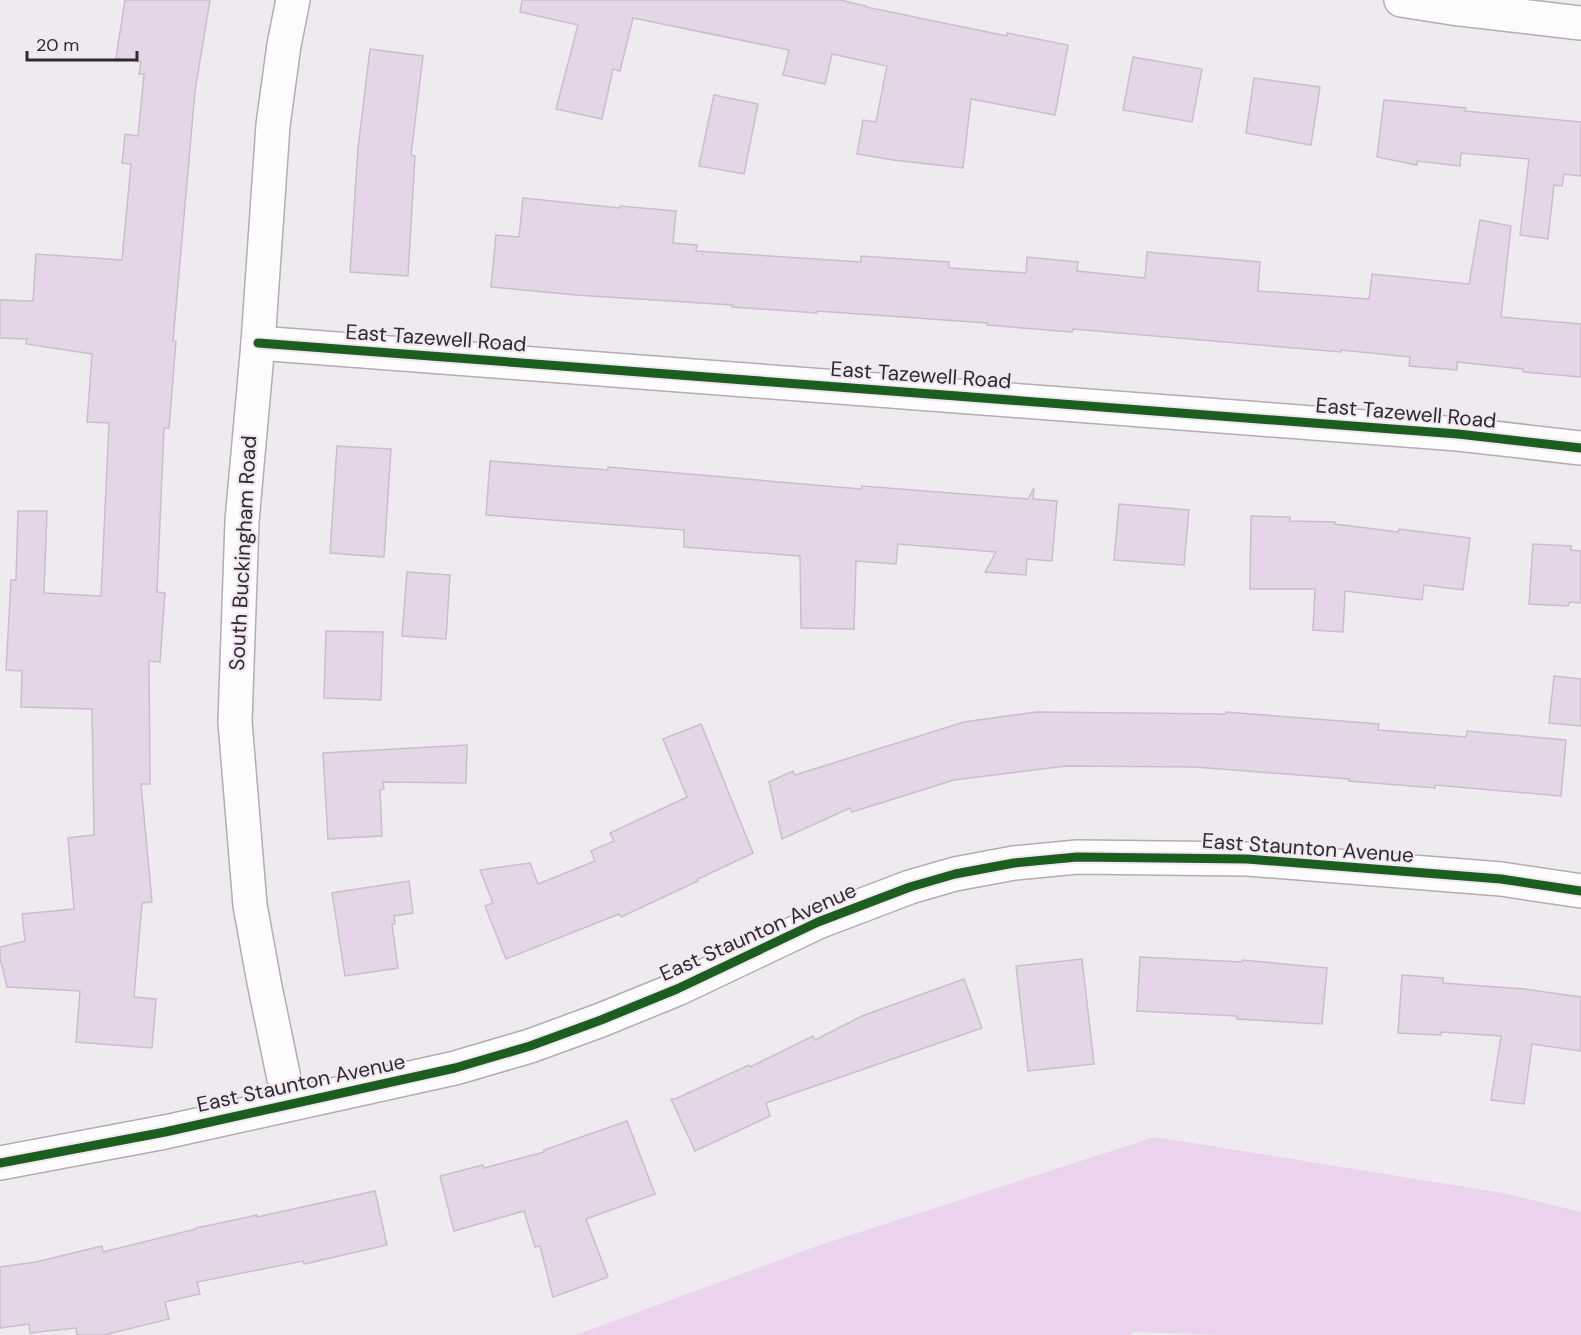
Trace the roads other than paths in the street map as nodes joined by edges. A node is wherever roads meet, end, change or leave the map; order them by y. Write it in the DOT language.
graph roads {
  1 [pos="292,0"];
  2 [pos="1401,0"];
  3 [pos="1581,23"];
  4 [pos="258,343"];
  5 [pos="1581,448"];
  6 [pos="1581,891"];
  7 [pos="288,1104"];
  8 [pos="0,1163"];
  1 -- 4 [label="street, South Buckingham Road"];
  2 -- 3 [label="street"];
  4 -- 5 [label="street, East Tazewell Road"];
  4 -- 7 [label="street, South Buckingham Road"];
  6 -- 7 [label="street, East Staunton Avenue"];
  7 -- 8 [label="street, East Staunton Avenue"];
}
